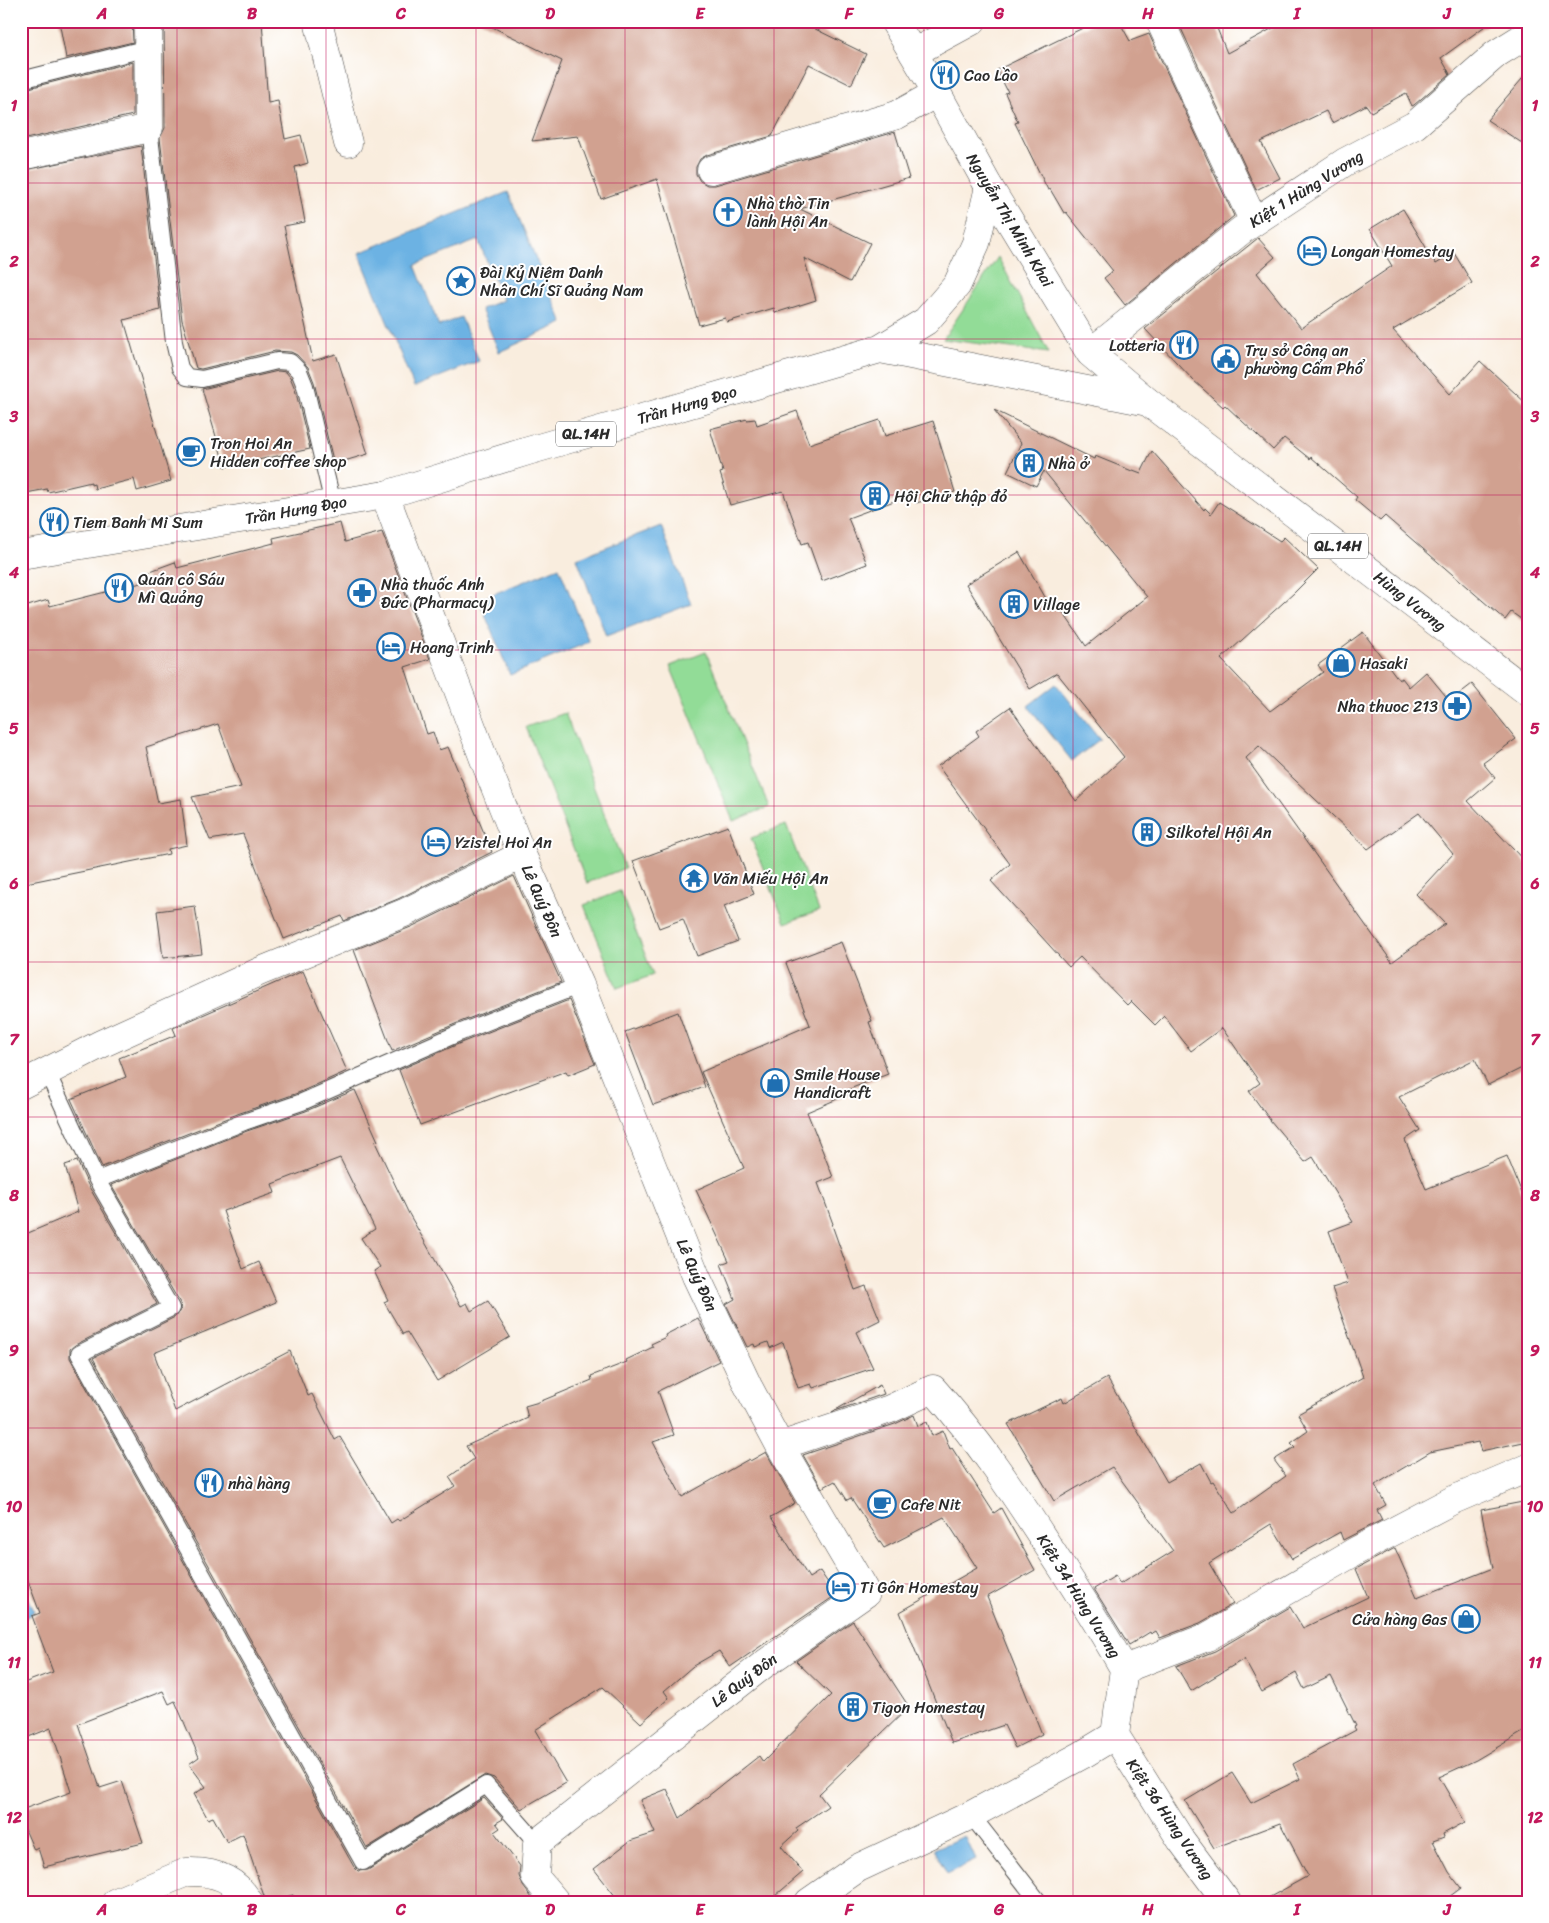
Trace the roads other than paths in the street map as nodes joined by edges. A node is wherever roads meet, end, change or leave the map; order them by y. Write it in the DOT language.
graph roads {
  1 [pos="148,21"];
  2 [pos="318,21"];
  3 [pos="894,21"];
  4 [pos="972,21"];
  5 [pos="1160,21"];
  6 [pos="1528,34"];
  7 [pos="148,48"];
  8 [pos="913,53"];
  9 [pos="21,80"];
  10 [pos="937,93"];
  11 [pos="148,128"];
  12 [pos="348,143"];
  13 [pos="21,156"];
  14 [pos="711,170"];
  15 [pos="989,187"];
  16 [pos="1254,222"];
  17 [pos="880,349"];
  18 [pos="1090,353"];
  19 [pos="1148,402"];
  20 [pos="386,495"];
  21 [pos="333,504"];
  22 [pos="21,555"];
  23 [pos="1528,692"];
  24 [pos="522,855"];
  25 [pos="580,985"];
  26 [pos="47,1072"];
  27 [pos="21,1085"];
  28 [pos="97,1180"];
  29 [pos="780,1446"];
  30 [pos="1528,1468"];
  31 [pos="1124,1669"];
  32 [pos="1115,1735"];
  33 [pos="971,1815"];
  34 [pos="537,1843"];
  35 [pos="116,1902"];
  36 [pos="249,1902"];
  37 [pos="556,1902"];
  38 [pos="808,1902"];
  39 [pos="1039,1902"];
  40 [pos="1227,1902"];
  1 -- 7 [label="street"];
  2 -- 12 [label="street"];
  3 -- 8 [label="street, Nguyễn Thị Minh Khai"];
  4 -- 8 [label="street"];
  5 -- 16 [label="street"];
  6 -- 16 [label="street, Kiệt 1 Hùng Vương"];
  7 -- 9 [label="lane"];
  7 -- 11 [label="street"];
  8 -- 10 [label="street, Nguyễn Thị Minh Khai"];
  10 -- 14 [label="street"];
  10 -- 15 [label="street, Nguyễn Thị Minh Khai"];
  11 -- 13 [label="street"];
  11 -- 21 [label="lane"];
  15 -- 17 [label="street"];
  15 -- 18 [label="street, Nguyễn Thị Minh Khai"];
  16 -- 18 [label="street, Kiệt 1 Hùng Vương"];
  17 -- 19 [label="street, Trần Hưng Đạo / QL.14H"];
  17 -- 20 [label="street, Trần Hưng Đạo / QL.14H"];
  18 -- 19 [label="street, Nguyễn Thị Minh Khai"];
  19 -- 23 [label="street, Hùng Vương / QL.14H"];
  20 -- 21 [label="street, Trần Hưng Đạo / QL.14H"];
  20 -- 24 [label="street, Lê Quý Đôn"];
  21 -- 22 [label="street, Trần Hưng Đạo / QL.14H"];
  24 -- 25 [label="street, Lê Quý Đôn"];
  24 -- 26 [label="street"];
  25 -- 28 [label="lane"];
  25 -- 29 [label="street, Lê Quý Đôn"];
  26 -- 27 [label="street"];
  26 -- 28 [label="lane"];
  28 -- 34 [label="lane"];
  29 -- 31 [label="street, Kiệt 34 Hùng Vương"];
  29 -- 34 [label="street, Lê Quý Đôn"];
  30 -- 31 [label="street, Kiệt 34 Hùng Vương"];
  31 -- 32 [label="street"];
  32 -- 33 [label="street"];
  32 -- 40 [label="street, Kiệt 36 Hùng Vương"];
  33 -- 38 [label="street"];
  33 -- 39 [label="lane"];
  34 -- 37 [label="street"];
  35 -- 36 [label="street"];
}
